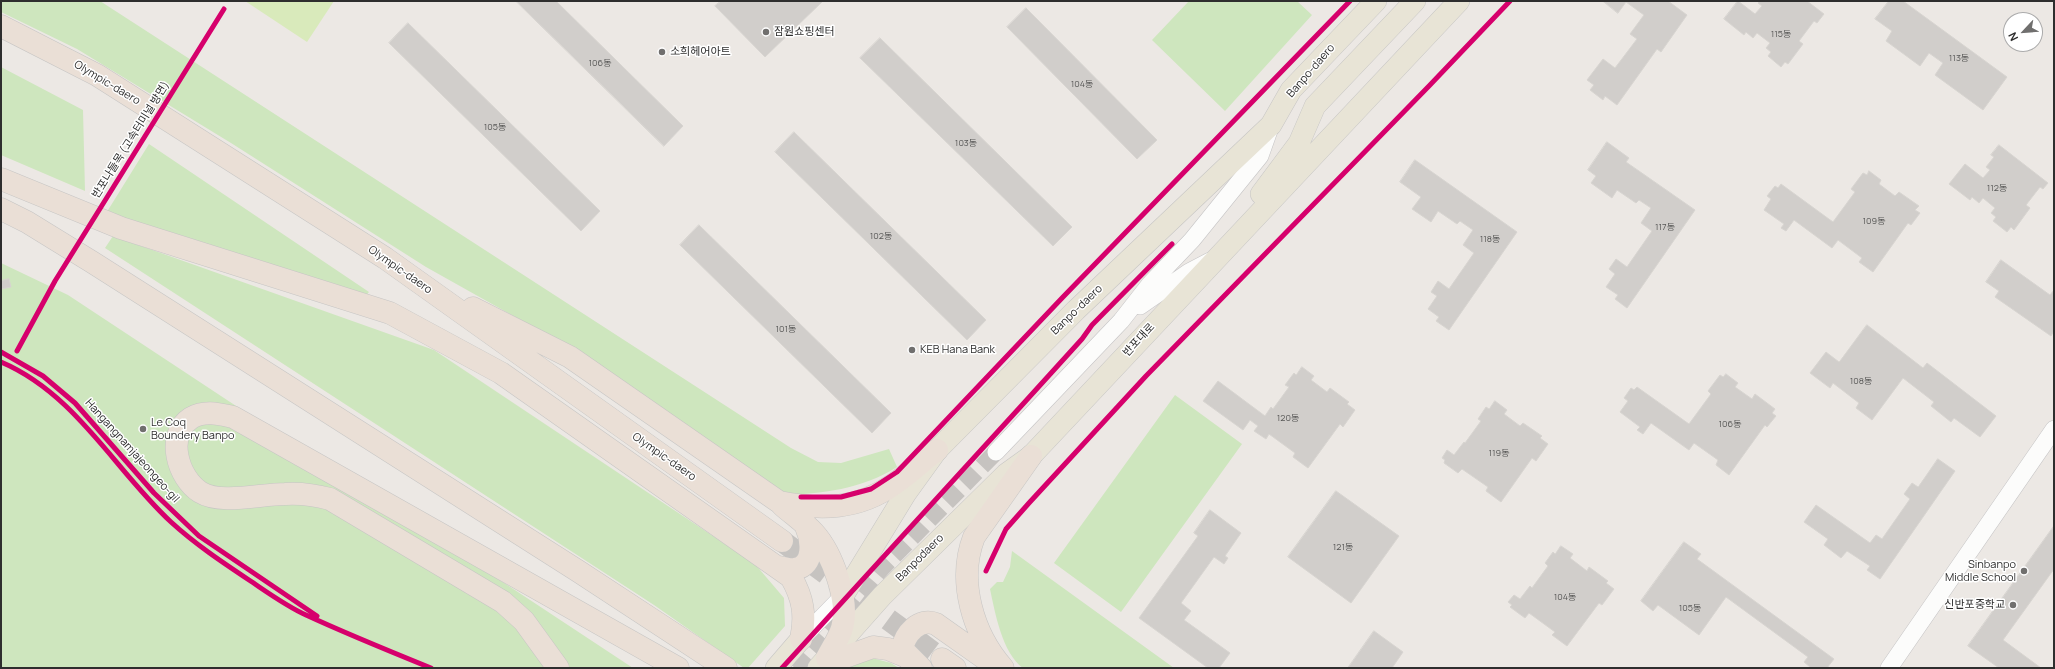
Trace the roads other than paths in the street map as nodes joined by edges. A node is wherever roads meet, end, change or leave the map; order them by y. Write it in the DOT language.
graph roads {
  1 [pos="1376,1"];
  2 [pos="1415,1"];
  3 [pos="1459,1"];
  4 [pos="1,26"];
  5 [pos="1315,106"];
  6 [pos="1271,125"];
  7 [pos="1,179"];
  8 [pos="1,209"];
  9 [pos="1248,224"];
  10 [pos="1215,259"];
  11 [pos="406,274"];
  12 [pos="1121,321"];
  13 [pos="2054,429"];
  14 [pos="937,450"];
  15 [pos="996,452"];
  16 [pos="1031,456"];
  17 [pos="779,502"];
  18 [pos="805,523"];
  19 [pos="782,540"];
  20 [pos="779,567"];
  21 [pos="843,596"];
  22 [pos="801,639"];
  23 [pos="822,663"];
  24 [pos="1895,666"];
  25 [pos="558,668"];
  26 [pos="678,668"];
  27 [pos="726,668"];
  28 [pos="776,668"];
  29 [pos="921,668"];
  30 [pos="998,668"];
  31 [pos="1003,668"];
  1 -- 6 [label="main road, Banpo-daero"];
  2 -- 5 [label="main road"];
  3 -- 9 [label="main road"];
  4 -- 11 [label="highway, Olympic-daero"];
  5 -- 6 [label="main road"];
  5 -- 9 [label="main road"];
  6 -- 12 [label="street"];
  6 -- 14 [label="main road, Banpo-daero"];
  7 -- 20 [label="highway"];
  8 -- 27 [label="highway"];
  9 -- 10 [label="main road, 반포대로"];
  10 -- 12 [label="street"];
  10 -- 16 [label="main road, 반포대로"];
  11 -- 17 [label="highway"];
  11 -- 19 [label="highway, Olympic-daero"];
  12 -- 15 [label="street"];
  13 -- 24 [label="street"];
  14 -- 17 [label="highway"];
  14 -- 21 [label="main road, Banpo-daero"];
  16 -- 23 [label="main road, Banpodaero"];
  16 -- 31 [label="highway"];
  17 -- 18 [label="highway"];
  18 -- 20 [label="highway"];
  18 -- 21 [label="highway"];
  20 -- 22 [label="highway"];
  21 -- 22 [label="street, Banpo-daero"];
  21 -- 23 [label="highway"];
  22 -- 28 [label="main road"];
  23 -- 29 [label="highway"];
  25 -- 26 [label="highway"];
  29 -- 30 [label="highway"];
}
